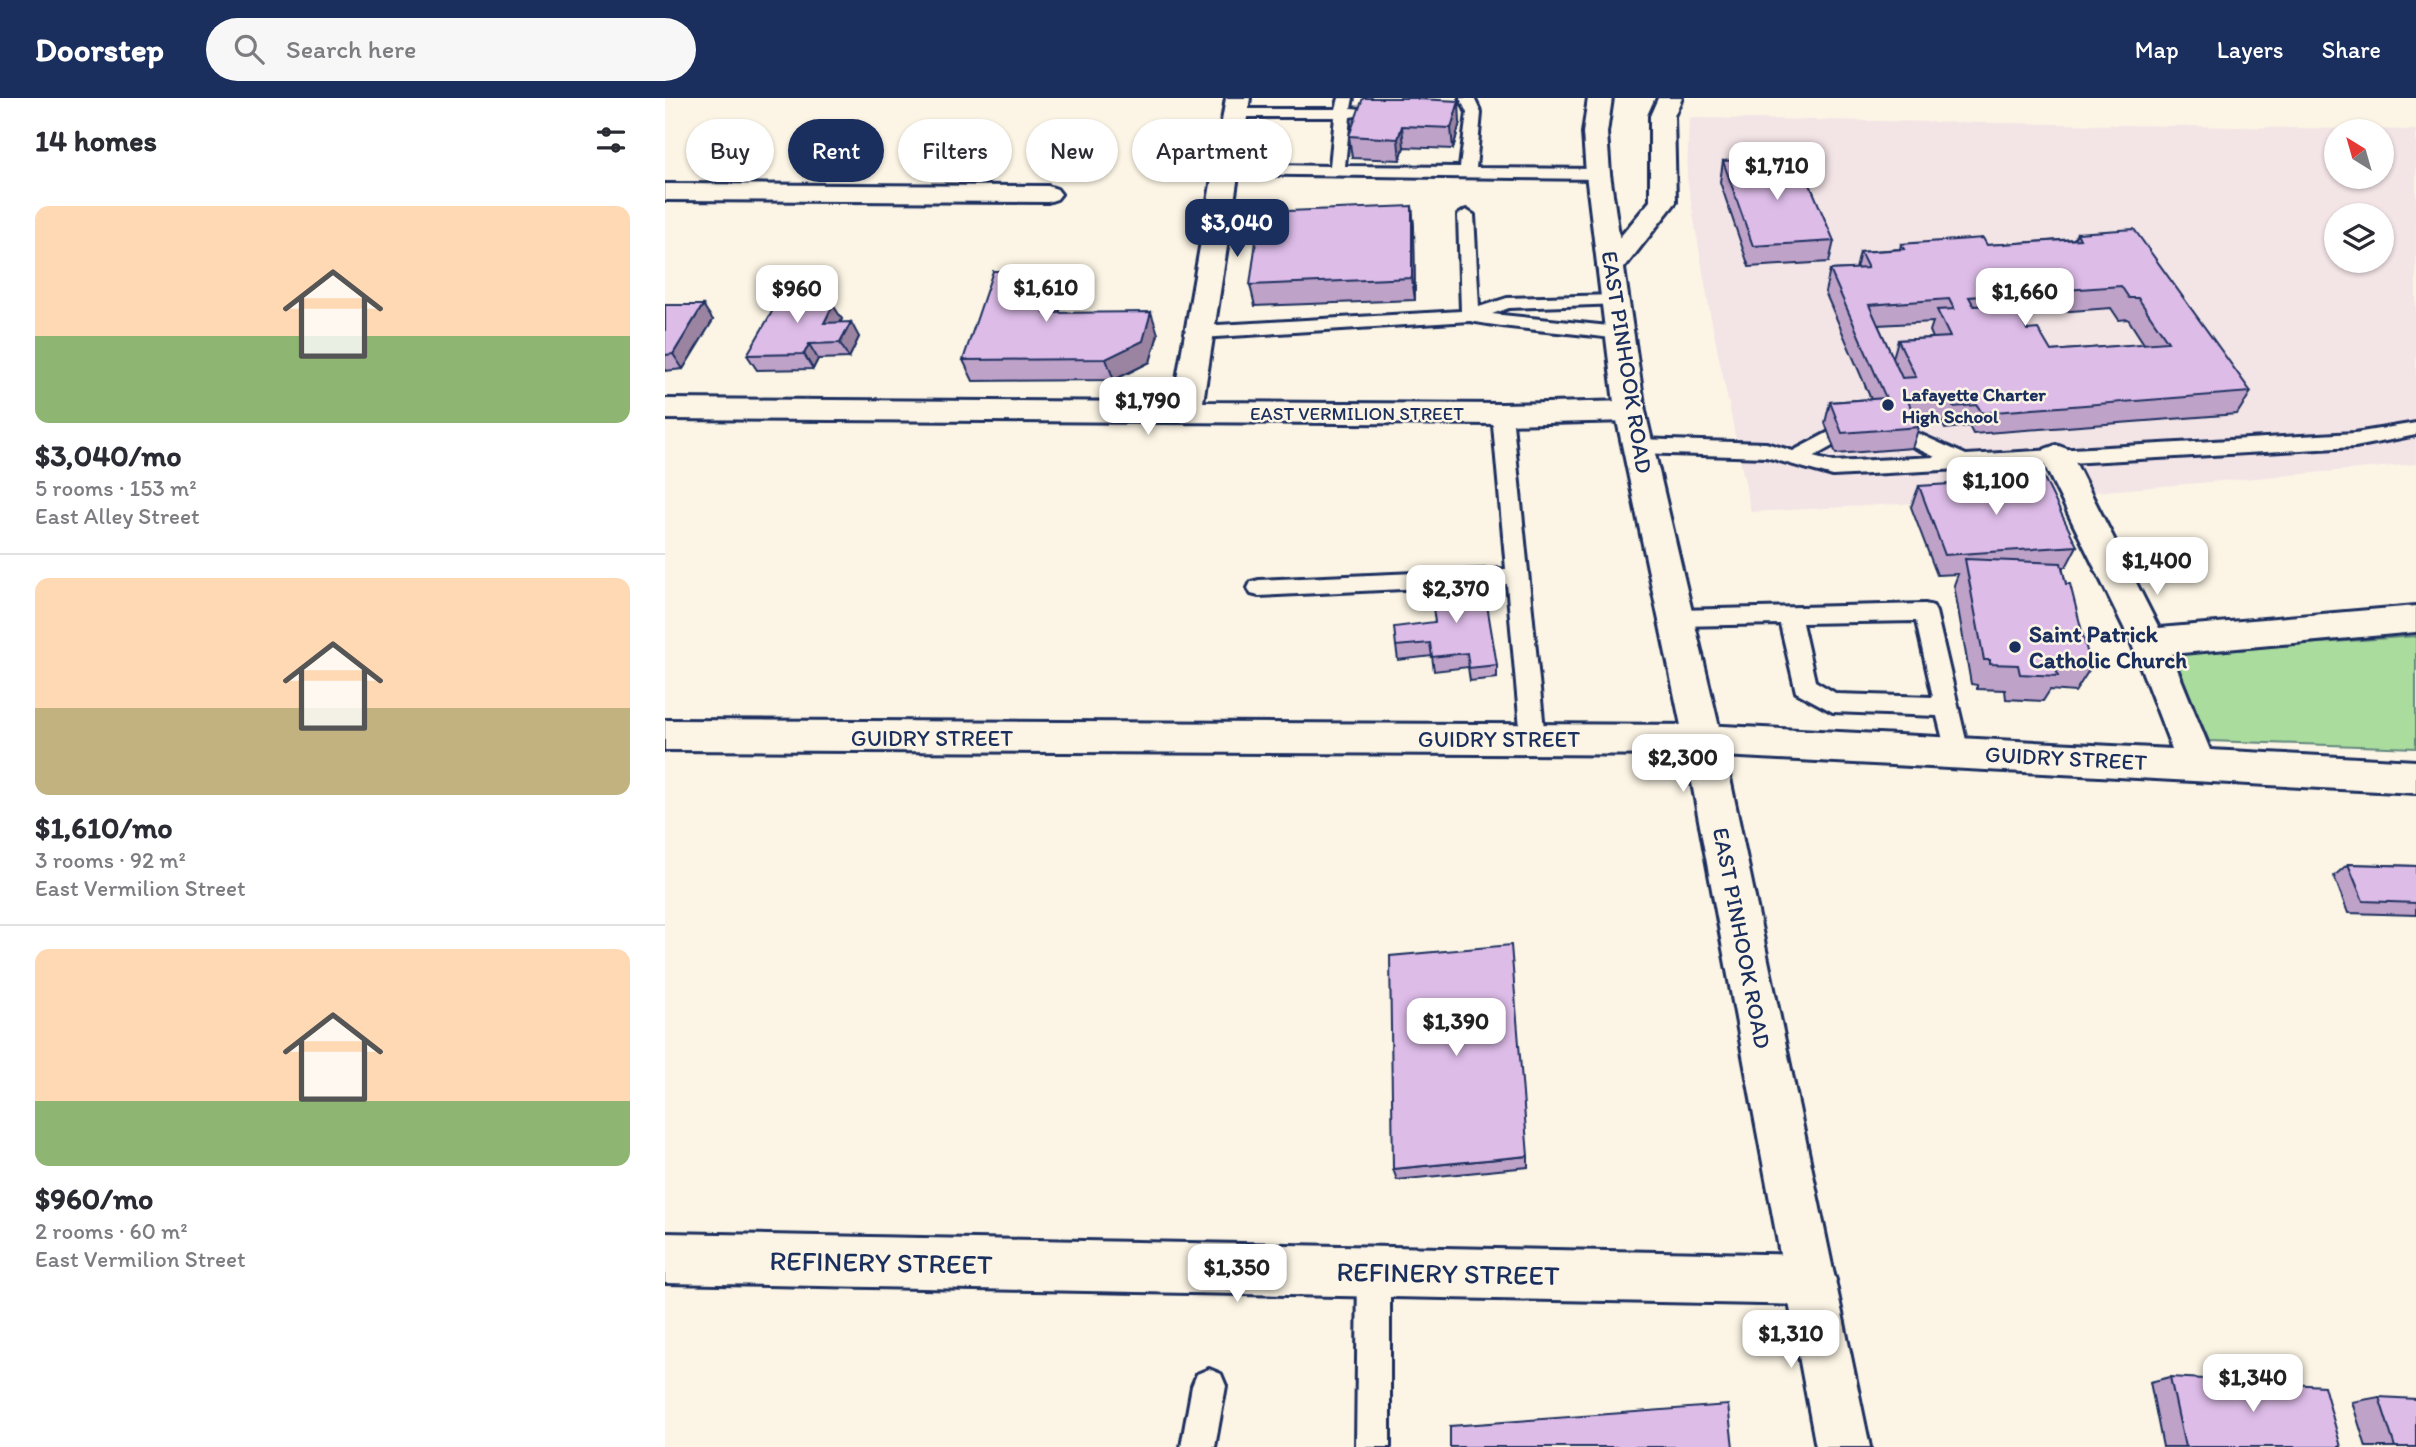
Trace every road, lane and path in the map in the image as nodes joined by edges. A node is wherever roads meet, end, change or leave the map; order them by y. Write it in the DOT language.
graph roads {
  1 [pos="1600,98"];
  2 [pos="1670,98"];
  3 [pos="1237,105"];
  4 [pos="1344,105"];
  5 [pos="1467,108"];
  6 [pos="1368,112"];
  7 [pos="1292,170"];
  8 [pos="1337,171"];
  9 [pos="1467,174"];
  10 [pos="1598,174"];
  11 [pos="1225,182"];
  12 [pos="665,192"];
  13 [pos="1048,194"];
  14 [pos="1466,215"];
  15 [pos="1615,300"];
  16 [pos="1470,316"];
  17 [pos="1200,332"];
  18 [pos="665,409"];
  19 [pos="1186,412"];
  20 [pos="1501,414"];
  21 [pos="1633,428"];
  22 [pos="2416,429"];
  23 [pos="1906,435"];
  24 [pos="1831,438"];
  25 [pos="2056,456"];
  26 [pos="1797,457"];
  27 [pos="1966,462"];
  28 [pos="1517,576"];
  29 [pos="1259,588"];
  30 [pos="1789,614"];
  31 [pos="1678,618"];
  32 [pos="2416,619"];
  33 [pos="2149,642"];
  34 [pos="1948,707"];
  35 [pos="665,735"];
  36 [pos="1533,739"];
  37 [pos="1703,740"];
  38 [pos="1957,753"];
  39 [pos="2197,765"];
  40 [pos="2416,777"];
  41 [pos="665,1258"];
  42 [pos="1374,1272"];
  43 [pos="1811,1280"];
  44 [pos="1209,1386"];
  45 [pos="1198,1447"];
  46 [pos="1373,1447"];
  47 [pos="1843,1447"];
  1 -- 10 [label="main road, EAST PINHOOK ROAD"];
  2 -- 15 [label="main road"];
  3 -- 4 [label="lane"];
  4 -- 6 [label="lane"];
  4 -- 8 [label="lane"];
  5 -- 9 [label="lane"];
  7 -- 8 [label="lane"];
  8 -- 9 [label="lane"];
  9 -- 10 [label="lane"];
  10 -- 15 [label="main road, EAST PINHOOK ROAD"];
  11 -- 17 [label="main road"];
  12 -- 13 [label="main road"];
  14 -- 16 [label="lane"];
  15 -- 16 [label="lane"];
  15 -- 16 [label="lane"];
  15 -- 21 [label="main road, EAST PINHOOK ROAD"];
  16 -- 17 [label="lane"];
  17 -- 19 [label="main road"];
  18 -- 19 [label="main road, EAST VERMILION STREET"];
  19 -- 20 [label="main road, EAST VERMILION STREET"];
  20 -- 21 [label="main road, EAST VERMILION STREET"];
  20 -- 28 [label="lane"];
  21 -- 26 [label="lane"];
  21 -- 31 [label="main road, EAST PINHOOK ROAD"];
  22 -- 25 [label="lane"];
  23 -- 27 [label="lane"];
  24 -- 26 [label="lane"];
  25 -- 27 [label="lane"];
  25 -- 33 [label="main road"];
  26 -- 27 [label="lane"];
  28 -- 29 [label="lane"];
  28 -- 36 [label="lane"];
  30 -- 31 [label="lane"];
  30 -- 34 [label="lane"];
  30 -- 34 [label="lane"];
  31 -- 37 [label="main road, EAST PINHOOK ROAD"];
  32 -- 33 [label="main road"];
  33 -- 39 [label="main road"];
  34 -- 38 [label="lane"];
  35 -- 36 [label="main road, GUIDRY STREET"];
  36 -- 37 [label="main road, GUIDRY STREET"];
  37 -- 38 [label="main road, GUIDRY STREET"];
  37 -- 43 [label="main road, EAST PINHOOK ROAD"];
  38 -- 39 [label="main road, GUIDRY STREET"];
  39 -- 40 [label="main road, GUIDRY STREET"];
  41 -- 42 [label="main road, REFINERY STREET"];
  42 -- 43 [label="main road, REFINERY STREET"];
  42 -- 46 [label="lane"];
  43 -- 47 [label="main road, EAST PINHOOK ROAD"];
  44 -- 45 [label="lane"];
}
